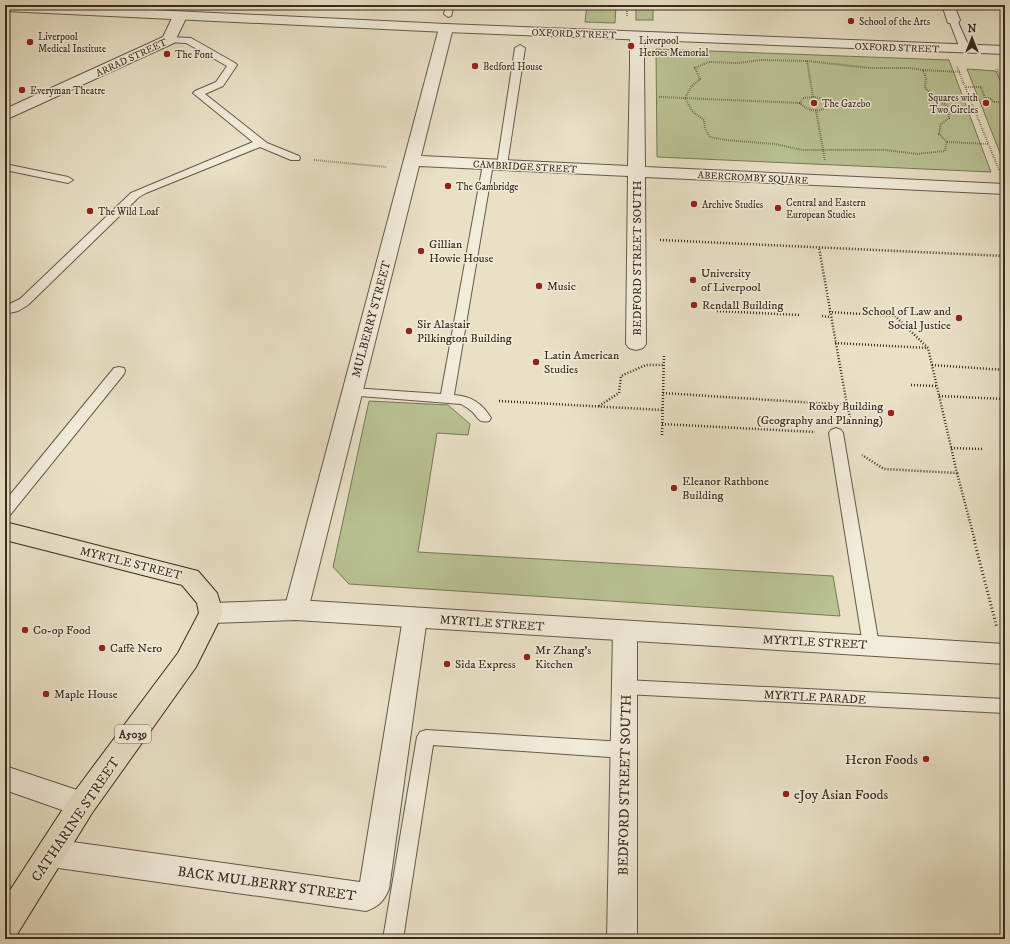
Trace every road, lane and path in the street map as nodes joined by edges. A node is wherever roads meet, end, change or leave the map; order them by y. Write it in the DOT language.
graph roads {
  1 [pos="450,5"];
  2 [pos="948,5"];
  3 [pos="5,7"];
  4 [pos="146,10"];
  5 [pos="180,16"];
  6 [pos="954,20"];
  7 [pos="447,21"];
  8 [pos="637,36"];
  9 [pos="169,40"];
  10 [pos="520,48"];
  11 [pos="965,49"];
  12 [pos="1005,50"];
  13 [pos="807,61"];
  14 [pos="956,64"];
  15 [pos="637,66"];
  16 [pos="996,68"];
  17 [pos="924,70"];
  18 [pos="960,72"];
  19 [pos="966,87"];
  20 [pos="1005,89"];
  21 [pos="813,97"];
  22 [pos="685,98"];
  23 [pos="1005,102"];
  24 [pos="800,103"];
  25 [pos="816,110"];
  26 [pos="5,115"];
  27 [pos="947,142"];
  28 [pos="261,143"];
  29 [pos="989,144"];
  30 [pos="824,151"];
  31 [pos="295,158"];
  32 [pos="412,164"];
  33 [pos="495,165"];
  34 [pos="5,167"];
  35 [pos="1000,170"];
  36 [pos="637,171"];
  37 [pos="68,180"];
  38 [pos="1005,189"];
  39 [pos="637,238"];
  40 [pos="819,248"];
  41 [pos="1005,256"];
  42 [pos="5,310"];
  43 [pos="717,311"];
  44 [pos="829,312"];
  45 [pos="799,315"];
  46 [pos="822,316"];
  47 [pos="830,317"];
  48 [pos="835,343"];
  49 [pos="636,344"];
  50 [pos="928,348"];
  51 [pos="664,356"];
  52 [pos="663,365"];
  53 [pos="932,365"];
  54 [pos="1004,369"];
  55 [pos="119,371"];
  56 [pos="1005,377"];
  57 [pos="911,385"];
  58 [pos="936,386"];
  59 [pos="352,392"];
  60 [pos="663,393"];
  61 [pos="939,396"];
  62 [pos="447,398"];
  63 [pos="464,400"];
  64 [pos="1005,400"];
  65 [pos="598,406"];
  66 [pos="662,410"];
  67 [pos="484,418"];
  68 [pos="662,424"];
  69 [pos="836,433"];
  70 [pos="662,436"];
  71 [pos="951,448"];
  72 [pos="982,449"];
  73 [pos="857,452"];
  74 [pos="957,473"];
  75 [pos="5,511"];
  76 [pos="5,531"];
  77 [pos="296,610"];
  78 [pos="211,614"];
  79 [pos="415,618"];
  80 [pos="625,631"];
  81 [pos="871,645"];
  82 [pos="1004,654"];
  83 [pos="625,688"];
  84 [pos="1005,706"];
  85 [pos="624,750"];
  86 [pos="5,778"];
  87 [pos="82,804"];
  88 [pos="51,853"];
  89 [pos="5,925"];
  90 [pos="394,939"];
  91 [pos="622,939"];
  1 -- 7 [label="lane"];
  2 -- 6 [label="street"];
  3 -- 4 [label="street, OXFORD STREET"];
  4 -- 5 [label="street, OXFORD STREET"];
  5 -- 7 [label="street, OXFORD STREET"];
  5 -- 9 [label="street, ARRAD STREET"];
  6 -- 11 [label="lane"];
  7 -- 8 [label="street, OXFORD STREET"];
  7 -- 32 [label="street, MULBERRY STREET"];
  8 -- 11 [label="street, OXFORD STREET"];
  8 -- 15 [label="street"];
  9 -- 26 [label="street, ARRAD STREET"];
  9 -- 28 [label="lane"];
  10 -- 33 [label="lane"];
  11 -- 12 [label="street, OXFORD STREET"];
  13 -- 17 [label="path"];
  13 -- 21 [label="path"];
  13 -- 22 [label="path"];
  14 -- 18 [label="path"];
  15 -- 36 [label="street"];
  16 -- 20 [label="path"];
  17 -- 18 [label="path"];
  17 -- 27 [label="path"];
  18 -- 19 [label="path"];
  19 -- 23 [label="path"];
  19 -- 29 [label="path"];
  21 -- 24 [label="path"];
  21 -- 25 [label="path"];
  22 -- 24 [label="path"];
  22 -- 30 [label="path"];
  24 -- 25 [label="path"];
  25 -- 30 [label="path"];
  27 -- 29 [label="path"];
  27 -- 30 [label="path"];
  28 -- 31 [label="lane"];
  28 -- 42 [label="lane"];
  29 -- 35 [label="path"];
  31 -- 32 [label="path"];
  32 -- 33 [label="street, CAMBRIDGE STREET"];
  32 -- 59 [label="street, MULBERRY STREET"];
  33 -- 36 [label="street, CAMBRIDGE STREET"];
  33 -- 62 [label="lane"];
  34 -- 37 [label="lane"];
  36 -- 38 [label="street, ABERCROMBY SQUARE"];
  36 -- 39 [label="street, BEDFORD STREET SOUTH"];
  39 -- 40 [label="path"];
  39 -- 49 [label="street, BEDFORD STREET SOUTH"];
  40 -- 41 [label="path"];
  40 -- 44 [label="path"];
  43 -- 45 [label="path"];
  44 -- 47 [label="path"];
  44 -- 50 [label="path"];
  46 -- 47 [label="path"];
  47 -- 48 [label="path"];
  48 -- 50 [label="path"];
  48 -- 60 [label="path"];
  50 -- 53 [label="path"];
  51 -- 52 [label="path"];
  52 -- 60 [label="path"];
  52 -- 65 [label="path"];
  53 -- 54 [label="path"];
  53 -- 58 [label="path"];
  54 -- 56 [label="path"];
  55 -- 75 [label="lane"];
  57 -- 58 [label="path"];
  58 -- 61 [label="path"];
  59 -- 62 [label="lane"];
  59 -- 77 [label="street, MULBERRY STREET"];
  60 -- 66 [label="path"];
  61 -- 64 [label="path"];
  61 -- 71 [label="path"];
  62 -- 63 [label="lane"];
  63 -- 65 [label="path"];
  63 -- 67 [label="lane"];
  65 -- 66 [label="path"];
  66 -- 68 [label="path"];
  68 -- 69 [label="path"];
  68 -- 70 [label="path"];
  69 -- 81 [label="lane"];
  71 -- 72 [label="path"];
  71 -- 74 [label="path"];
  73 -- 74 [label="path"];
  74 -- 82 [label="path"];
  76 -- 78 [label="main road, MYRTLE STREET"];
  77 -- 78 [label="street, MYRTLE STREET"];
  77 -- 79 [label="street, MYRTLE STREET"];
  78 -- 87 [label="main road, CATHARINE STREET / A5039"];
  79 -- 80 [label="street, MYRTLE STREET"];
  79 -- 88 [label="street, BACK MULBERRY STREET"];
  80 -- 81 [label="street, MYRTLE STREET"];
  80 -- 83 [label="street, BEDFORD STREET SOUTH"];
  81 -- 82 [label="street, MYRTLE STREET"];
  83 -- 84 [label="lane, MYRTLE PARADE"];
  83 -- 85 [label="street, BEDFORD STREET SOUTH"];
  85 -- 90 [label="lane"];
  85 -- 91 [label="street, BEDFORD STREET SOUTH"];
  86 -- 87 [label="street"];
  87 -- 88 [label="main road, CATHARINE STREET / A5039"];
  88 -- 89 [label="main road, CATHARINE STREET / A5039"];
}
